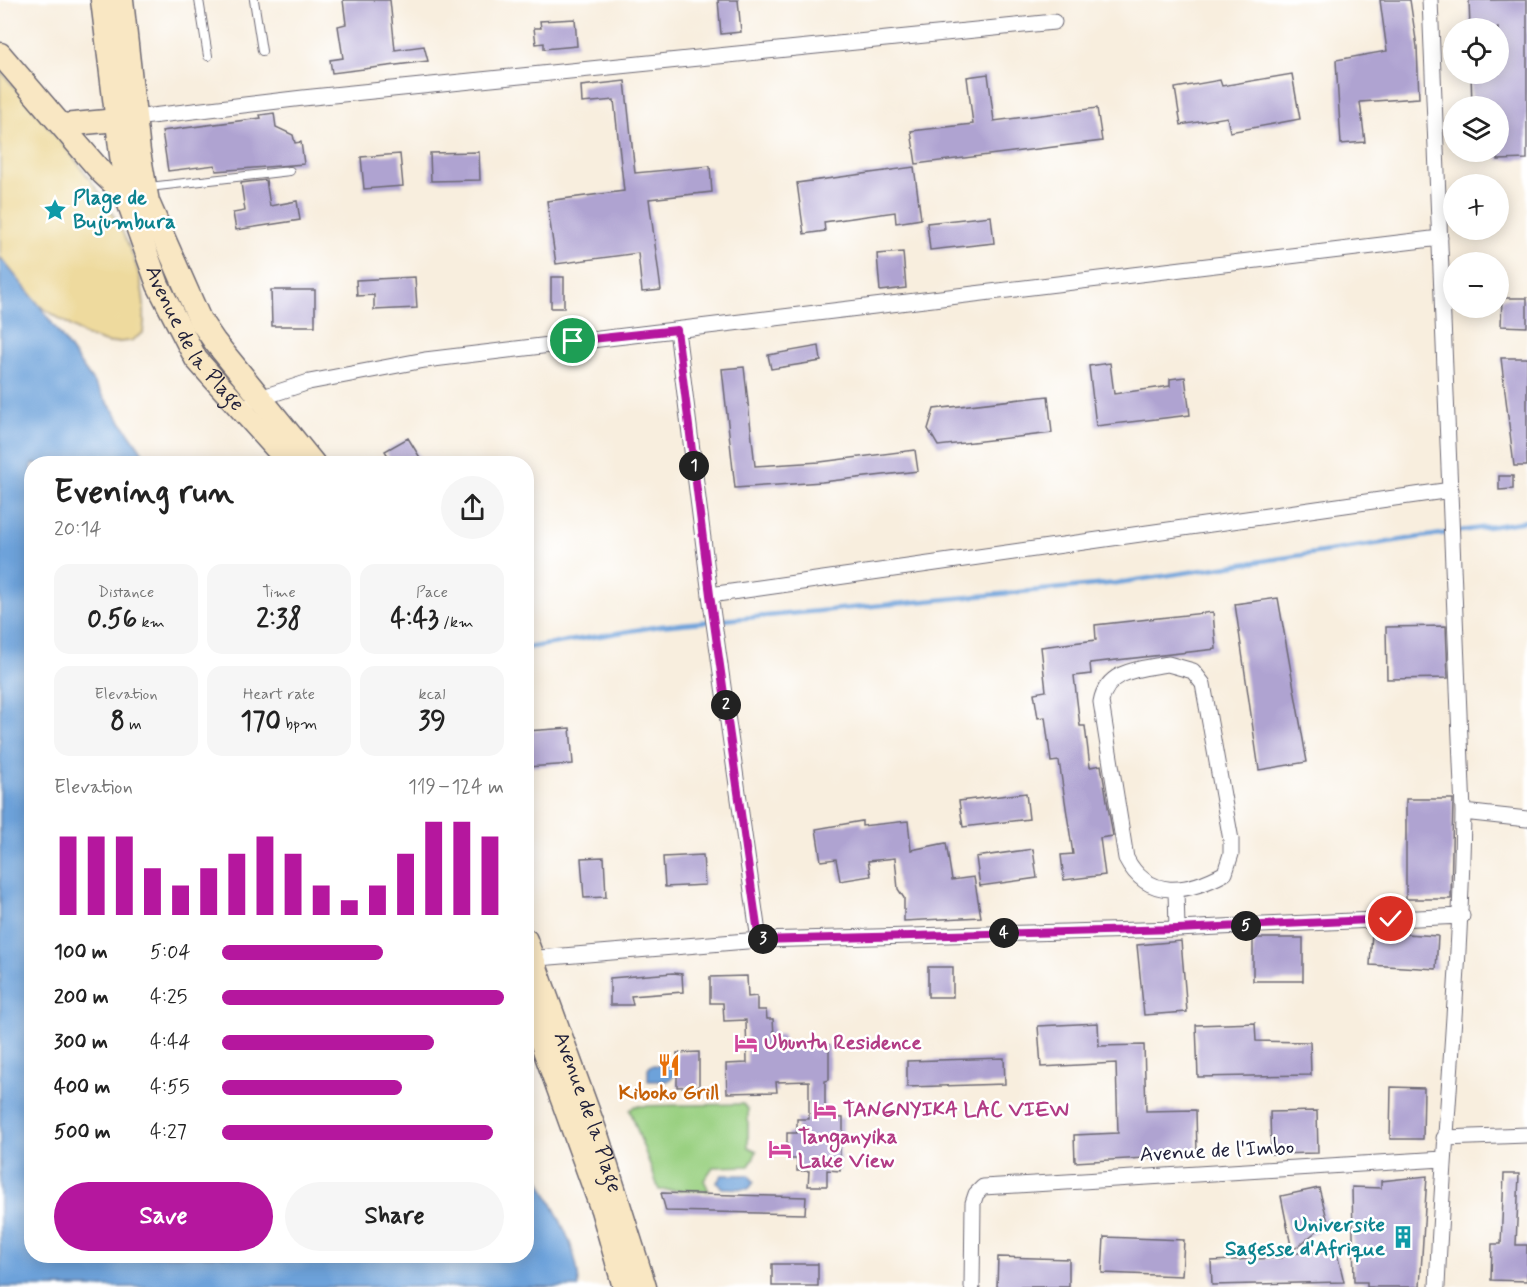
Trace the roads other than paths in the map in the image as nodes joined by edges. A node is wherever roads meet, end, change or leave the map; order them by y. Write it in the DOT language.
graph roads {
  1 [pos="102,0"];
  2 [pos="122,0"];
  3 [pos="199,0"];
  4 [pos="254,0"];
  5 [pos="1430,0"];
  6 [pos="1054,22"];
  7 [pos="262,51"];
  8 [pos="0,54"];
  9 [pos="208,56"];
  10 [pos="127,118"];
  11 [pos="63,125"];
  12 [pos="291,171"];
  13 [pos="135,192"];
  14 [pos="1440,238"];
  15 [pos="677,330"];
  16 [pos="261,396"];
  17 [pos="241,408"];
  18 [pos="283,456"];
  19 [pos="308,456"];
  20 [pos="1451,497"];
  21 [pos="711,602"];
  22 [pos="1463,812"];
  23 [pos="1527,819"];
  24 [pos="1176,890"];
  25 [pos="1462,916"];
  26 [pos="1177,929"];
  27 [pos="759,940"];
  28 [pos="534,952"];
  29 [pos="534,966"];
  30 [pos="534,1022"];
  31 [pos="1527,1135"];
  32 [pos="1444,1138"];
  33 [pos="1443,1159"];
  34 [pos="624,1287"];
  35 [pos="645,1287"];
  36 [pos="972,1287"];
  37 [pos="1437,1287"];
  1 -- 10 [label="main road"];
  2 -- 10 [label="main road"];
  3 -- 9 [label="lane"];
  4 -- 7 [label="lane"];
  5 -- 14 [label="street"];
  6 -- 10 [label="street"];
  8 -- 11 [label="main road, Avenue de la Plage"];
  10 -- 11 [label="main road"];
  10 -- 13 [label="main road, Avenue de la Plage"];
  11 -- 13 [label="main road, Avenue de la Plage"];
  12 -- 13 [label="lane"];
  13 -- 16 [label="main road, Avenue de la Plage"];
  13 -- 17 [label="main road, Avenue de la Plage"];
  14 -- 15 [label="street"];
  14 -- 20 [label="street"];
  15 -- 16 [label="street"];
  15 -- 21 [label="street"];
  16 -- 17 [label="street"];
  16 -- 19 [label="main road, Avenue de la Plage"];
  17 -- 18 [label="main road, Avenue de la Plage"];
  20 -- 21 [label="street"];
  20 -- 22 [label="street"];
  21 -- 27 [label="street"];
  22 -- 23 [label="street"];
  22 -- 25 [label="street"];
  24 -- 24 [label="street"];
  24 -- 26 [label="street"];
  25 -- 26 [label="street"];
  25 -- 32 [label="street"];
  26 -- 27 [label="street"];
  27 -- 28 [label="street"];
  29 -- 35 [label="main road, Avenue de la Plage"];
  30 -- 34 [label="main road, Avenue de la Plage"];
  31 -- 32 [label="street"];
  32 -- 33 [label="street"];
  33 -- 36 [label="street, Avenue de l'Imbo"];
  33 -- 37 [label="street"];
}
